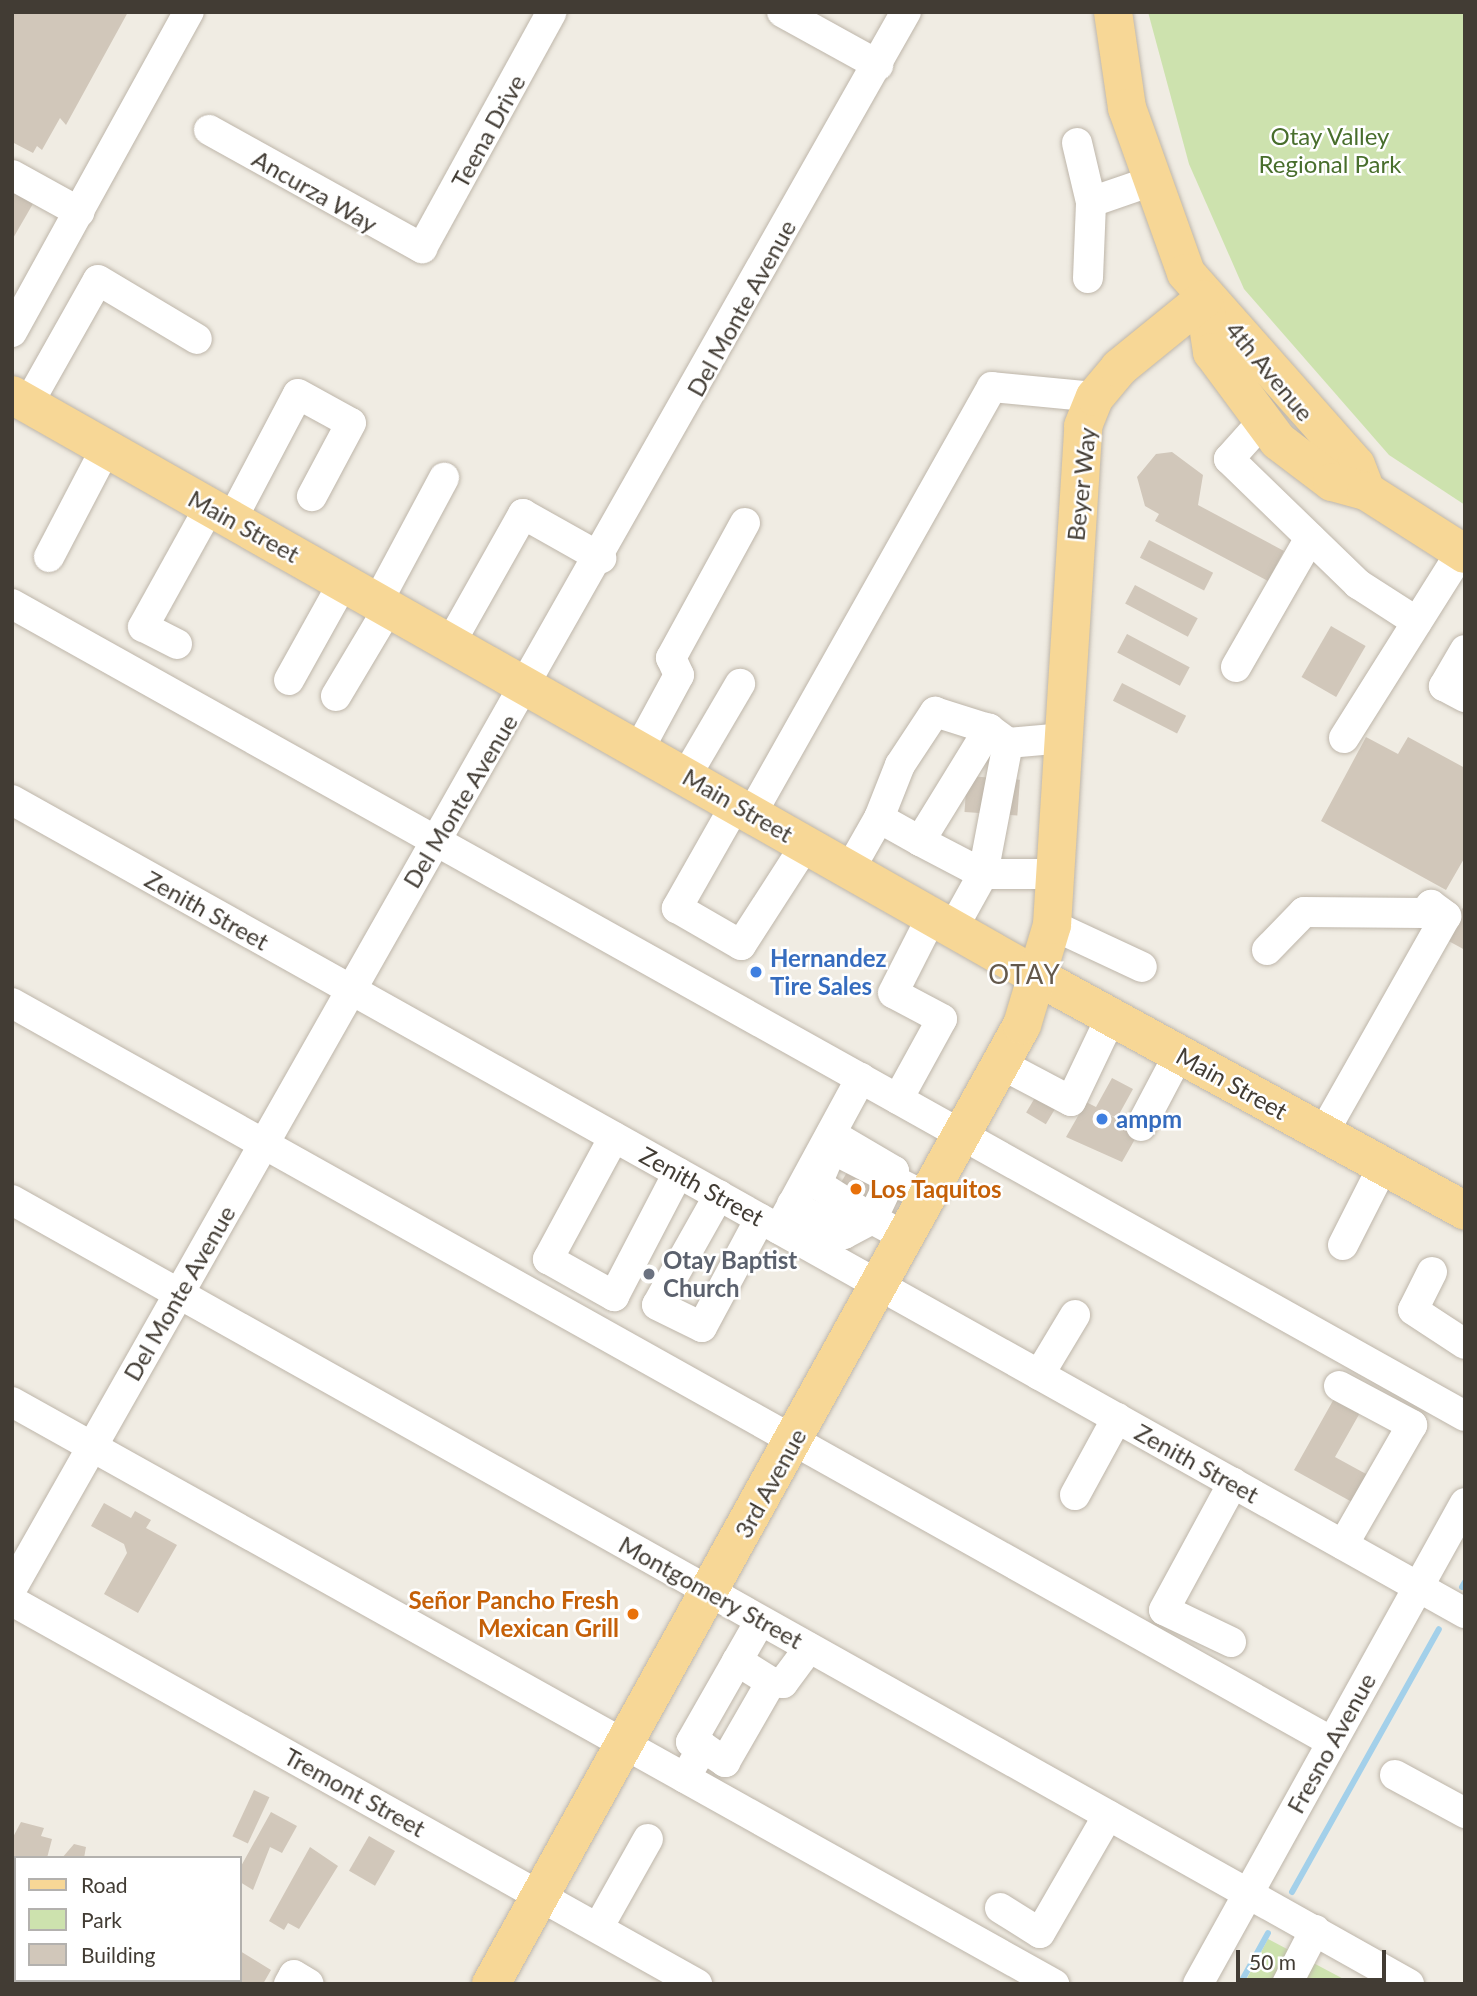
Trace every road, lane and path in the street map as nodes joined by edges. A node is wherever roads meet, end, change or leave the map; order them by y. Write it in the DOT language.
graph roads {
  1 [pos="189,12"];
  2 [pos="552,12"];
  3 [pos="782,12"];
  4 [pos="906,12"];
  5 [pos="1113,12"];
  6 [pos="878,65"];
  7 [pos="209,130"];
  8 [pos="1077,142"];
  9 [pos="12,175"];
  10 [pos="1149,183"];
  11 [pos="1091,202"];
  12 [pos="79,212"];
  13 [pos="422,248"];
  14 [pos="1088,278"];
  15 [pos="1204,299"];
  16 [pos="17,314"];
  17 [pos="197,339"];
  18 [pos="1095,397"];
  19 [pos="20,400"];
  20 [pos="1263,421"];
  21 [pos="106,448"];
  22 [pos="444,478"];
  23 [pos="1366,491"];
  24 [pos="312,496"];
  25 [pos="221,512"];
  26 [pos="745,523"];
  27 [pos="1310,538"];
  28 [pos="1463,553"];
  29 [pos="49,557"];
  30 [pos="601,558"];
  31 [pos="344,581"];
  32 [pos="12,604"];
  33 [pos="383,604"];
  34 [pos="1417,622"];
  35 [pos="452,642"];
  36 [pos="177,644"];
  37 [pos="1465,650"];
  38 [pos="1236,667"];
  39 [pos="289,680"];
  40 [pos="740,684"];
  41 [pos="529,685"];
  42 [pos="336,696"];
  43 [pos="1465,697"];
  44 [pos="998,736"];
  45 [pos="1065,738"];
  46 [pos="1344,738"];
  47 [pos="639,748"];
  48 [pos="687,776"];
  49 [pos="12,800"];
  50 [pos="744,809"];
  51 [pos="879,818"];
  52 [pos="920,841"];
  53 [pos="435,843"];
  54 [pos="806,844"];
  55 [pos="850,869"];
  56 [pos="984,874"];
  57 [pos="1057,874"];
  58 [pos="942,922"];
  59 [pos="1052,925"];
  60 [pos="1267,950"];
  61 [pos="1142,967"];
  62 [pos="1040,978"];
  63 [pos="350,990"];
  64 [pos="12,1003"];
  65 [pos="1111,1017"];
  66 [pos="1179,1054"];
  67 [pos="1001,1064"];
  68 [pos="861,1078"];
  69 [pos="898,1098"];
  70 [pos="1142,1126"];
  71 [pos="1323,1133"];
  72 [pos="831,1134"];
  73 [pos="963,1135"];
  74 [pos="614,1137"];
  75 [pos="265,1143"];
  76 [pos="1383,1166"];
  77 [pos="678,1173"];
  78 [pos="891,1179"];
  79 [pos="719,1195"];
  80 [pos="928,1198"];
  81 [pos="12,1200"];
  82 [pos="1465,1211"];
  83 [pos="777,1217"];
  84 [pos="872,1219"];
  85 [pos="906,1238"];
  86 [pos="1343,1245"];
  87 [pos="1432,1272"];
  88 [pos="620,1285"];
  89 [pos="880,1285"];
  90 [pos="181,1294"];
  91 [pos="657,1305"];
  92 [pos="1075,1315"];
  93 [pos="1465,1344"];
  94 [pos="1039,1375"];
  95 [pos="1339,1386"];
  96 [pos="12,1402"];
  97 [pos="1462,1409"];
  98 [pos="1117,1418"];
  99 [pos="794,1438"];
  100 [pos="91,1446"];
  101 [pos="1233,1483"];
  102 [pos="1075,1495"];
  103 [pos="1465,1503"];
  104 [pos="1343,1545"];
  105 [pos="1418,1587"];
  106 [pos="12,1588"];
  107 [pos="709,1592"];
  108 [pos="12,1601"];
  109 [pos="1465,1613"];
  110 [pos="760,1620"];
  111 [pos="1231,1642"];
  112 [pos="809,1648"];
  113 [pos="737,1661"];
  114 [pos="771,1682"];
  115 [pos="1332,1742"];
  116 [pos="624,1744"];
  117 [pos="703,1747"];
  118 [pos="1395,1774"];
  119 [pos="685,1778"];
  120 [pos="1465,1814"];
  121 [pos="1108,1815"];
  122 [pos="648,1839"];
  123 [pos="1248,1892"];
  124 [pos="540,1895"];
  125 [pos="1000,1908"];
  126 [pos="598,1928"];
  127 [pos="1315,1930"];
  128 [pos="1034,1979"];
  129 [pos="685,1981"];
  130 [pos="289,1984"];
  131 [pos="309,1984"];
  132 [pos="491,1984"];
  133 [pos="1198,1984"];
  134 [pos="1287,1984"];
  135 [pos="1409,1984"];
  1 -- 12 [label="street"];
  2 -- 13 [label="street, Teena Drive"];
  3 -- 6 [label="street"];
  4 -- 6 [label="street, Del Monte Avenue"];
  5 -- 10 [label="main road"];
  6 -- 30 [label="street, Del Monte Avenue"];
  7 -- 13 [label="street, Ancurza Way"];
  8 -- 11 [label="street"];
  9 -- 12 [label="street"];
  10 -- 11 [label="street"];
  10 -- 15 [label="main road"];
  11 -- 14 [label="street"];
  12 -- 16 [label="street"];
  15 -- 18 [label="main road, Beyer Way"];
  15 -- 20 [label="main road, 4th Avenue"];
  15 -- 23 [label="main road, 4th Avenue"];
  17 -- 19 [label="street"];
  18 -- 45 [label="main road, Beyer Way"];
  18 -- 50 [label="street"];
  19 -- 21 [label="main road, Main Street"];
  20 -- 23 [label="main road, 4th Avenue"];
  20 -- 27 [label="street"];
  21 -- 25 [label="main road, Main Street"];
  21 -- 29 [label="street"];
  22 -- 33 [label="street"];
  23 -- 28 [label="main road, 4th Avenue"];
  24 -- 25 [label="street"];
  25 -- 31 [label="main road, Main Street"];
  25 -- 36 [label="street"];
  26 -- 47 [label="street"];
  27 -- 34 [label="street"];
  27 -- 38 [label="street"];
  28 -- 34 [label="street"];
  30 -- 35 [label="street"];
  30 -- 41 [label="street, Del Monte Avenue"];
  31 -- 33 [label="main road, Main Street"];
  31 -- 39 [label="street"];
  32 -- 53 [label="street"];
  33 -- 35 [label="main road, Main Street"];
  33 -- 42 [label="street"];
  34 -- 46 [label="street"];
  35 -- 41 [label="main road, Main Street"];
  37 -- 43 [label="street"];
  40 -- 48 [label="street"];
  41 -- 47 [label="main road, Main Street"];
  41 -- 53 [label="street, Del Monte Avenue"];
  44 -- 45 [label="street"];
  44 -- 51 [label="street"];
  44 -- 52 [label="street"];
  44 -- 56 [label="street"];
  45 -- 57 [label="main road, Beyer Way"];
  47 -- 48 [label="main road, Main Street"];
  48 -- 50 [label="main road, Main Street"];
  49 -- 63 [label="street, Zenith Street"];
  50 -- 54 [label="main road, Main Street"];
  50 -- 54 [label="street"];
  51 -- 52 [label="street"];
  51 -- 55 [label="street"];
  52 -- 56 [label="street"];
  53 -- 63 [label="street, Del Monte Avenue"];
  53 -- 68 [label="street"];
  54 -- 55 [label="main road, Main Street"];
  55 -- 58 [label="main road, Main Street"];
  56 -- 57 [label="street"];
  56 -- 58 [label="street"];
  57 -- 59 [label="main road, Beyer Way"];
  58 -- 62 [label="main road, Main Street"];
  58 -- 69 [label="street"];
  59 -- 61 [label="street"];
  59 -- 62 [label="main road, Beyer Way"];
  60 -- 71 [label="street"];
  62 -- 65 [label="main road, Main Street"];
  62 -- 67 [label="main road, 3rd Avenue"];
  63 -- 74 [label="street, Zenith Street"];
  63 -- 75 [label="street, Del Monte Avenue"];
  64 -- 75 [label="street"];
  65 -- 66 [label="main road, Main Street"];
  65 -- 67 [label="street"];
  66 -- 70 [label="street"];
  66 -- 71 [label="main road, Main Street"];
  67 -- 73 [label="main road, 3rd Avenue"];
  68 -- 69 [label="street"];
  68 -- 72 [label="street"];
  69 -- 73 [label="street"];
  71 -- 76 [label="main road, Main Street"];
  72 -- 78 [label="street"];
  72 -- 83 [label="street"];
  73 -- 80 [label="main road, 3rd Avenue"];
  73 -- 97 [label="street"];
  74 -- 77 [label="street, Zenith Street"];
  74 -- 88 [label="street"];
  75 -- 90 [label="street, Del Monte Avenue"];
  75 -- 99 [label="street"];
  76 -- 82 [label="main road, Main Street"];
  76 -- 86 [label="street"];
  77 -- 79 [label="street, Zenith Street"];
  77 -- 88 [label="street"];
  78 -- 80 [label="street"];
  78 -- 84 [label="street"];
  78 -- 84 [label="street"];
  79 -- 83 [label="street, Zenith Street"];
  79 -- 91 [label="street"];
  80 -- 85 [label="main road, 3rd Avenue"];
  81 -- 90 [label="street, Montgomery Street"];
  83 -- 84 [label="street"];
  83 -- 89 [label="street, Zenith Street"];
  83 -- 91 [label="street"];
  84 -- 85 [label="street"];
  85 -- 89 [label="main road, 3rd Avenue"];
  87 -- 93 [label="street"];
  88 -- 91 [label="street"];
  89 -- 94 [label="street, Zenith Street"];
  89 -- 99 [label="main road, 3rd Avenue"];
  90 -- 100 [label="street, Del Monte Avenue"];
  90 -- 107 [label="street, Montgomery Street"];
  92 -- 94 [label="street"];
  94 -- 98 [label="street, Zenith Street"];
  95 -- 104 [label="street"];
  96 -- 100 [label="street"];
  98 -- 101 [label="street, Zenith Street"];
  98 -- 102 [label="street"];
  99 -- 107 [label="main road, 3rd Avenue"];
  99 -- 115 [label="street"];
  100 -- 106 [label="street, Del Monte Avenue"];
  100 -- 116 [label="street"];
  101 -- 104 [label="street, Zenith Street"];
  101 -- 111 [label="street"];
  103 -- 105 [label="street, Fresno Avenue"];
  104 -- 105 [label="street, Zenith Street"];
  105 -- 109 [label="street, Zenith Street"];
  105 -- 115 [label="street, Fresno Avenue"];
  107 -- 110 [label="street, Montgomery Street"];
  107 -- 116 [label="main road, 3rd Avenue"];
  108 -- 124 [label="street, Tremont Street"];
  110 -- 112 [label="street, Montgomery Street"];
  110 -- 113 [label="street"];
  112 -- 114 [label="street"];
  112 -- 121 [label="street, Montgomery Street"];
  113 -- 114 [label="street"];
  113 -- 117 [label="street"];
  114 -- 117 [label="street"];
  115 -- 123 [label="street, Fresno Avenue"];
  116 -- 119 [label="street"];
  116 -- 124 [label="main road, 3rd Avenue"];
  117 -- 119 [label="street"];
  118 -- 120 [label="street"];
  119 -- 128 [label="street"];
  121 -- 123 [label="street, Montgomery Street"];
  121 -- 125 [label="street"];
  122 -- 126 [label="street"];
  123 -- 127 [label="street, Montgomery Street"];
  123 -- 133 [label="street, Fresno Avenue"];
  124 -- 126 [label="street, Tremont Street"];
  124 -- 132 [label="main road, 3rd Avenue"];
  126 -- 129 [label="street, Tremont Street"];
  127 -- 134 [label="street"];
  127 -- 135 [label="street, Montgomery Street"];
  130 -- 131 [label="street"];
}
